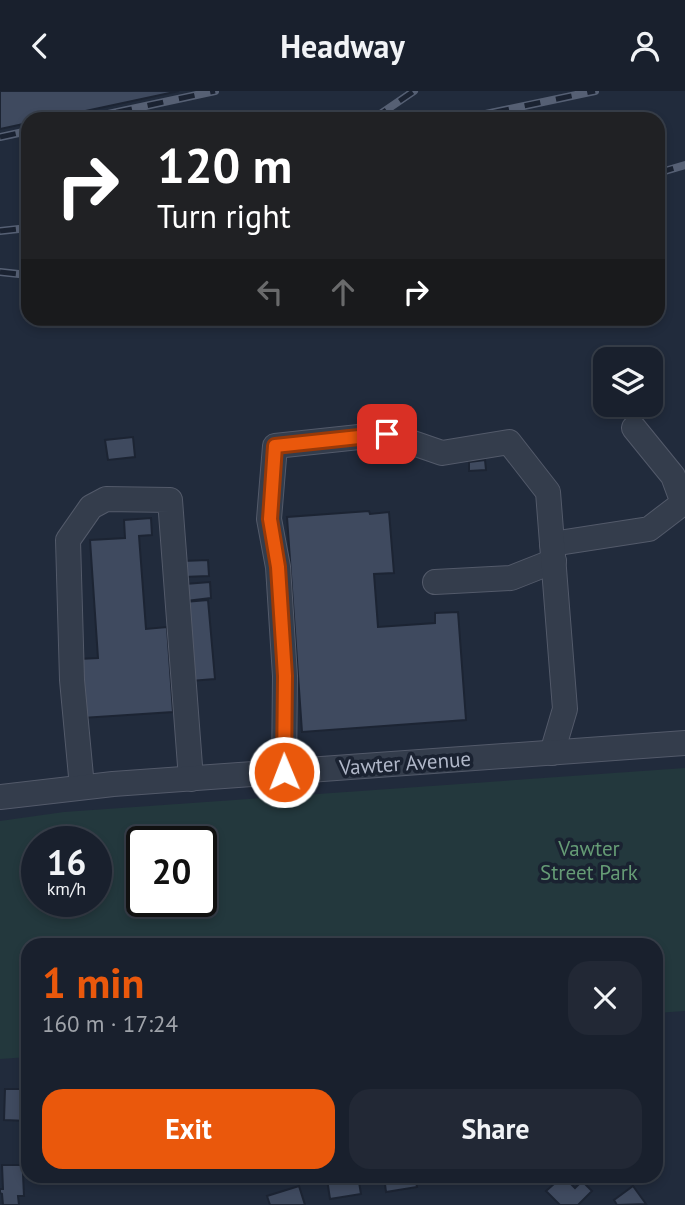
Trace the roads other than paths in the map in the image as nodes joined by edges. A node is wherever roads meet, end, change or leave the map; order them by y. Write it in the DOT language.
graph roads {
  1 [pos="634,428"];
  2 [pos="553,552"];
  3 [pos="435,582"];
  4 [pos="685,743"];
  5 [pos="552,753"];
  6 [pos="284,772"];
  7 [pos="191,779"];
  8 [pos="82,787"];
  9 [pos="0,797"];
  1 -- 2 [label="street"];
  2 -- 3 [label="street"];
  2 -- 5 [label="street"];
  2 -- 6 [label="street"];
  4 -- 5 [label="street, Vawter Avenue"];
  5 -- 6 [label="street, Vawter Avenue"];
  6 -- 7 [label="street, Vawter Avenue"];
  7 -- 8 [label="street, Vawter Avenue"];
  7 -- 8 [label="street"];
  8 -- 9 [label="street, Vawter Avenue"];
}
